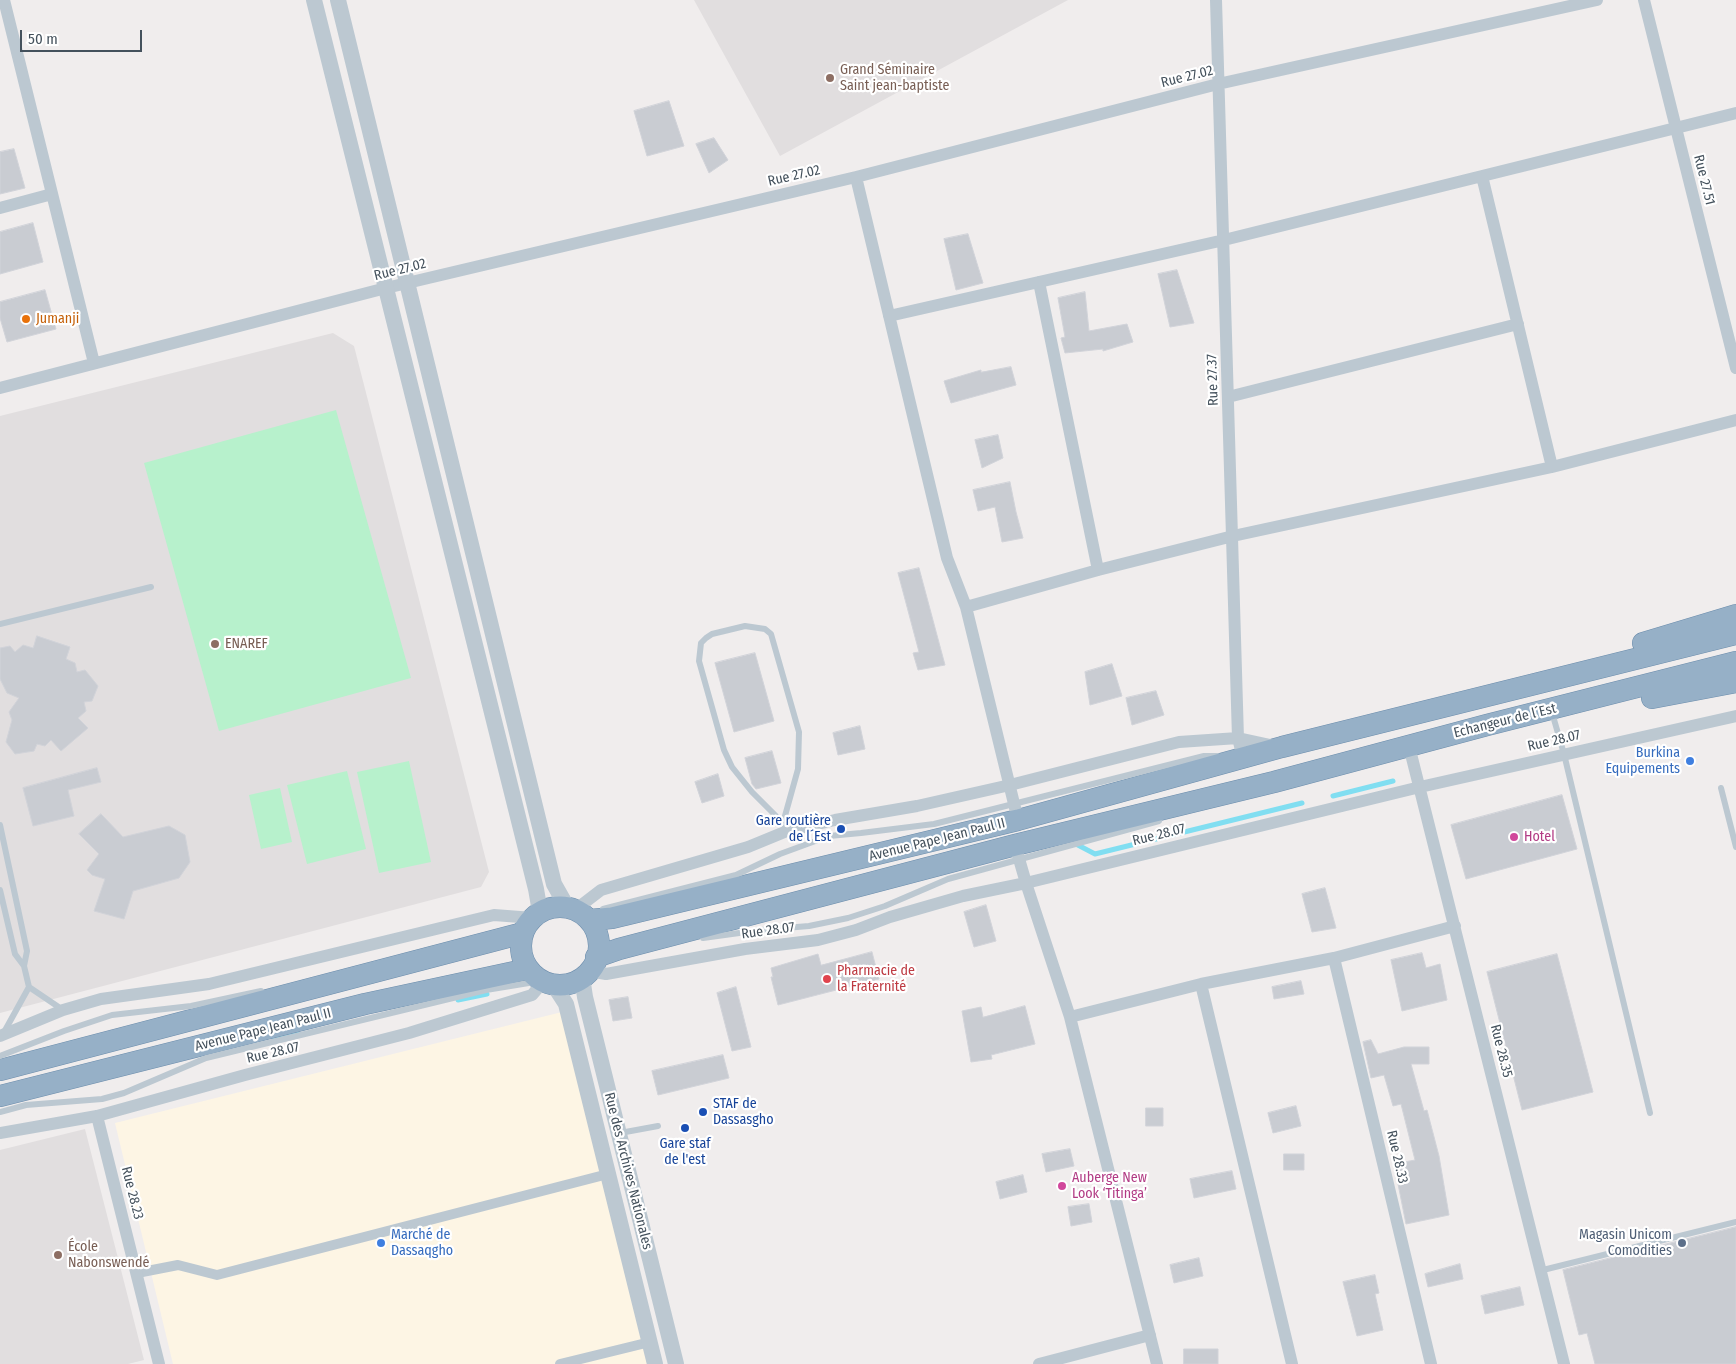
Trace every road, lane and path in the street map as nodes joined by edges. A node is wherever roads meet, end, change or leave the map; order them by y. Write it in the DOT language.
graph roads {
  1 [pos="4,0"];
  2 [pos="314,0"];
  3 [pos="338,0"];
  4 [pos="1216,0"];
  5 [pos="1597,0"];
  6 [pos="1644,0"];
  7 [pos="5,30"];
  8 [pos="1218,84"];
  9 [pos="1736,112"];
  10 [pos="1676,128"];
  11 [pos="1482,176"];
  12 [pos="856,177"];
  13 [pos="52,194"];
  14 [pos="0,208"];
  15 [pos="1224,240"];
  16 [pos="1039,282"];
  17 [pos="407,283"];
  18 [pos="386,288"];
  19 [pos="889,316"];
  20 [pos="1518,324"];
  21 [pos="94,364"];
  22 [pos="1736,368"];
  23 [pos="0,388"];
  24 [pos="1228,397"];
  25 [pos="1736,420"];
  26 [pos="1552,467"];
  27 [pos="1233,536"];
  28 [pos="1098,570"];
  29 [pos="151,587"];
  30 [pos="966,607"];
  31 [pos="1736,615"];
  32 [pos="0,624"];
  33 [pos="1736,634"];
  34 [pos="1736,662"];
  35 [pos="1736,682"];
  36 [pos="1449,705"];
  37 [pos="1553,716"];
  38 [pos="1736,716"];
  39 [pos="1487,725"];
  40 [pos="1409,746"];
  41 [pos="1282,747"];
  42 [pos="1240,748"];
  43 [pos="1564,754"];
  44 [pos="1274,782"];
  45 [pos="1010,785"];
  46 [pos="1420,787"];
  47 [pos="1721,788"];
  48 [pos="1204,807"];
  49 [pos="1016,812"];
  50 [pos="1168,818"];
  51 [pos="0,825"];
  52 [pos="785,827"];
  53 [pos="1736,848"];
  54 [pos="1017,852"];
  55 [pos="1026,883"];
  56 [pos="0,890"];
  57 [pos="584,912"];
  58 [pos="531,922"];
  59 [pos="1455,926"];
  60 [pos="470,939"];
  61 [pos="694,940"];
  62 [pos="1334,958"];
  63 [pos="24,966"];
  64 [pos="595,966"];
  65 [pos="542,978"];
  66 [pos="1201,984"];
  67 [pos="30,987"];
  68 [pos="265,990"];
  69 [pos="63,1010"];
  70 [pos="1070,1017"];
  71 [pos="1,1036"];
  72 [pos="0,1056"];
  73 [pos="0,1070"];
  74 [pos="0,1096"];
  75 [pos="0,1112"];
  76 [pos="1650,1113"];
  77 [pos="97,1116"];
  78 [pos="658,1126"];
  79 [pos="0,1133"];
  80 [pos="619,1134"];
  81 [pos="608,1174"];
  82 [pos="1736,1222"];
  83 [pos="1540,1270"];
  84 [pos="137,1273"];
  85 [pos="1150,1335"];
  86 [pos="650,1342"];
  87 [pos="159,1364"];
  88 [pos="560,1364"];
  89 [pos="655,1364"];
  90 [pos="676,1364"];
  91 [pos="1039,1364"];
  92 [pos="1157,1364"];
  93 [pos="1292,1364"];
  94 [pos="1431,1364"];
  95 [pos="1564,1364"];
  1 -- 7 [label="street"];
  2 -- 18 [label="street"];
  3 -- 17 [label="street"];
  4 -- 8 [label="street, Rue 27.37"];
  5 -- 8 [label="street, Rue 27.02"];
  6 -- 10 [label="street, Rue 27.51"];
  7 -- 13 [label="street"];
  8 -- 12 [label="street, Rue 27.02"];
  8 -- 15 [label="street, Rue 27.37"];
  9 -- 10 [label="street"];
  10 -- 11 [label="street"];
  10 -- 22 [label="street, Rue 27.51"];
  11 -- 15 [label="street"];
  11 -- 20 [label="street"];
  12 -- 17 [label="street, Rue 27.02"];
  12 -- 19 [label="street"];
  13 -- 14 [label="street"];
  13 -- 21 [label="street"];
  15 -- 16 [label="street"];
  15 -- 24 [label="street, Rue 27.37"];
  16 -- 19 [label="street"];
  16 -- 28 [label="street"];
  17 -- 18 [label="street, Rue 27.02"];
  17 -- 57 [label="street"];
  18 -- 21 [label="street, Rue 27.02"];
  18 -- 58 [label="street"];
  19 -- 30 [label="street"];
  20 -- 24 [label="street"];
  20 -- 26 [label="street"];
  21 -- 23 [label="street, Rue 27.02"];
  24 -- 27 [label="street, Rue 27.37"];
  25 -- 26 [label="street"];
  26 -- 27 [label="street"];
  27 -- 28 [label="street"];
  27 -- 42 [label="street, Rue 27.37"];
  28 -- 30 [label="street"];
  29 -- 32 [label="lane"];
  30 -- 45 [label="street"];
  31 -- 36 [label="highway"];
  33 -- 36 [label="highway, Echangeur de l´Est"];
  34 -- 39 [label="highway, Echangeur de l´Est"];
  35 -- 37 [label="highway"];
  36 -- 41 [label="highway, Echangeur de l´Est"];
  37 -- 39 [label="highway"];
  37 -- 43 [label="lane"];
  38 -- 43 [label="street, Rue 28.07"];
  39 -- 40 [label="highway, Echangeur de l´Est"];
  40 -- 44 [label="highway, Echangeur de l´Est"];
  40 -- 46 [label="street, Rue 28.35"];
  41 -- 42 [label="highway, Avenue Pape Jean Paul II"];
  42 -- 45 [label="street"];
  42 -- 49 [label="highway, Avenue Pape Jean Paul II"];
  43 -- 46 [label="street, Rue 28.07"];
  43 -- 76 [label="lane"];
  44 -- 48 [label="lane"];
  44 -- 54 [label="highway, Avenue Pape Jean Paul II"];
  45 -- 49 [label="street"];
  45 -- 52 [label="street"];
  46 -- 55 [label="street, Rue 28.07"];
  46 -- 59 [label="street, Rue 28.35"];
  47 -- 53 [label="lane"];
  49 -- 57 [label="lane"];
  49 -- 57 [label="highway, Avenue Pape Jean Paul II"];
  50 -- 54 [label="lane"];
  51 -- 63 [label="lane"];
  52 -- 52 [label="lane"];
  52 -- 57 [label="street"];
  54 -- 55 [label="street"];
  54 -- 61 [label="lane"];
  54 -- 64 [label="highway, Avenue Pape Jean Paul II"];
  55 -- 64 [label="street, Rue 28.07"];
  55 -- 70 [label="street"];
  56 -- 63 [label="lane"];
  57 -- 58 [label="highway, Avenue Pape Jean Paul II"];
  57 -- 64 [label="highway"];
  58 -- 60 [label="lane"];
  58 -- 65 [label="highway"];
  58 -- 69 [label="street"];
  58 -- 73 [label="highway, Avenue Pape Jean Paul II"];
  59 -- 62 [label="street"];
  59 -- 83 [label="street, Rue 28.35"];
  62 -- 66 [label="street"];
  62 -- 94 [label="street, Rue 28.33"];
  63 -- 67 [label="lane"];
  64 -- 65 [label="highway, Avenue Pape Jean Paul II"];
  64 -- 80 [label="street, Rue des Archives Nationales"];
  65 -- 74 [label="highway, Avenue Pape Jean Paul II"];
  65 -- 75 [label="lane"];
  65 -- 77 [label="street, Rue 28.07"];
  65 -- 81 [label="street, Rue des Archives Nationales"];
  66 -- 70 [label="street"];
  66 -- 93 [label="street"];
  67 -- 69 [label="lane"];
  67 -- 71 [label="lane"];
  68 -- 72 [label="lane"];
  69 -- 71 [label="street"];
  70 -- 85 [label="street"];
  77 -- 79 [label="street, Rue 28.07"];
  77 -- 84 [label="street, Rue 28.23"];
  78 -- 80 [label="lane"];
  80 -- 90 [label="street, Rue des Archives Nationales"];
  81 -- 84 [label="street"];
  81 -- 86 [label="street, Rue des Archives Nationales"];
  82 -- 83 [label="lane"];
  83 -- 95 [label="street, Rue 28.35"];
  84 -- 87 [label="street, Rue 28.23"];
  85 -- 91 [label="street"];
  85 -- 92 [label="street"];
  86 -- 88 [label="street"];
  86 -- 89 [label="street, Rue des Archives Nationales"];
}
